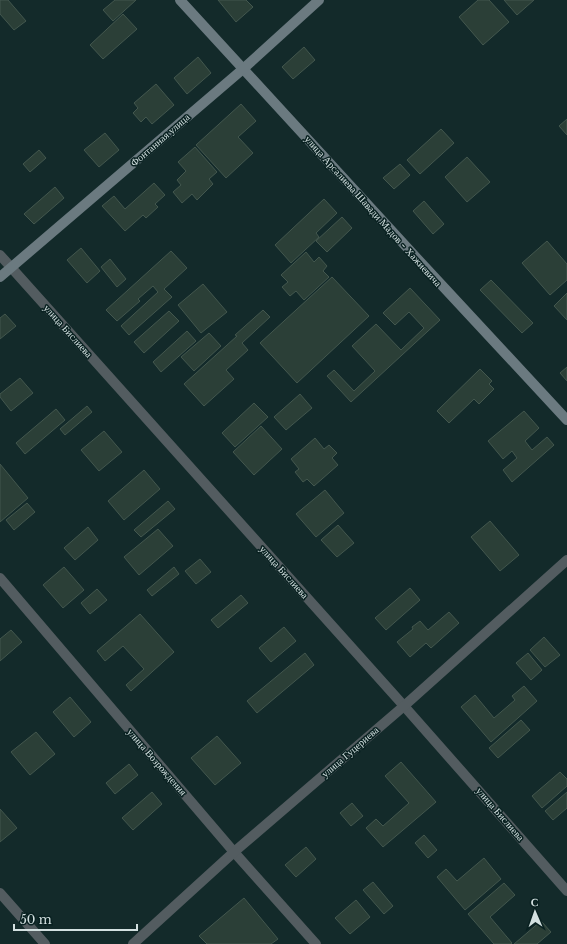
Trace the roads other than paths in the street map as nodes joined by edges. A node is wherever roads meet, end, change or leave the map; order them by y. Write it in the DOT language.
graph roads {
  1 [pos="180,0"];
  2 [pos="319,0"];
  3 [pos="243,69"];
  4 [pos="0,254"];
  5 [pos="11,267"];
  6 [pos="0,277"];
  7 [pos="567,420"];
  8 [pos="567,560"];
  9 [pos="0,578"];
  10 [pos="404,706"];
  11 [pos="234,852"];
  12 [pos="567,891"];
  13 [pos="0,893"];
  14 [pos="45,944"];
  15 [pos="133,944"];
  16 [pos="316,944"];
  1 -- 3 [label="street, улица Арсалиева Шавади Мадов - Хажиевича"];
  2 -- 3 [label="street, Фонтанная улица"];
  3 -- 5 [label="street, Фонтанная улица"];
  3 -- 7 [label="street, улица Арсалиева Шавади Мадов - Хажиевича"];
  4 -- 5 [label="street, улица Бислиева"];
  5 -- 6 [label="street, Фонтанная улица"];
  5 -- 10 [label="street, улица Бислиева"];
  8 -- 10 [label="street, улица Гуцериева"];
  9 -- 11 [label="street, улица Возрождения"];
  10 -- 11 [label="street, улица Гуцериева"];
  10 -- 12 [label="street, улица Бислиева"];
  11 -- 15 [label="street, улица Гуцериева"];
  11 -- 16 [label="street, улица Возрождения"];
  13 -- 14 [label="street"];
}
